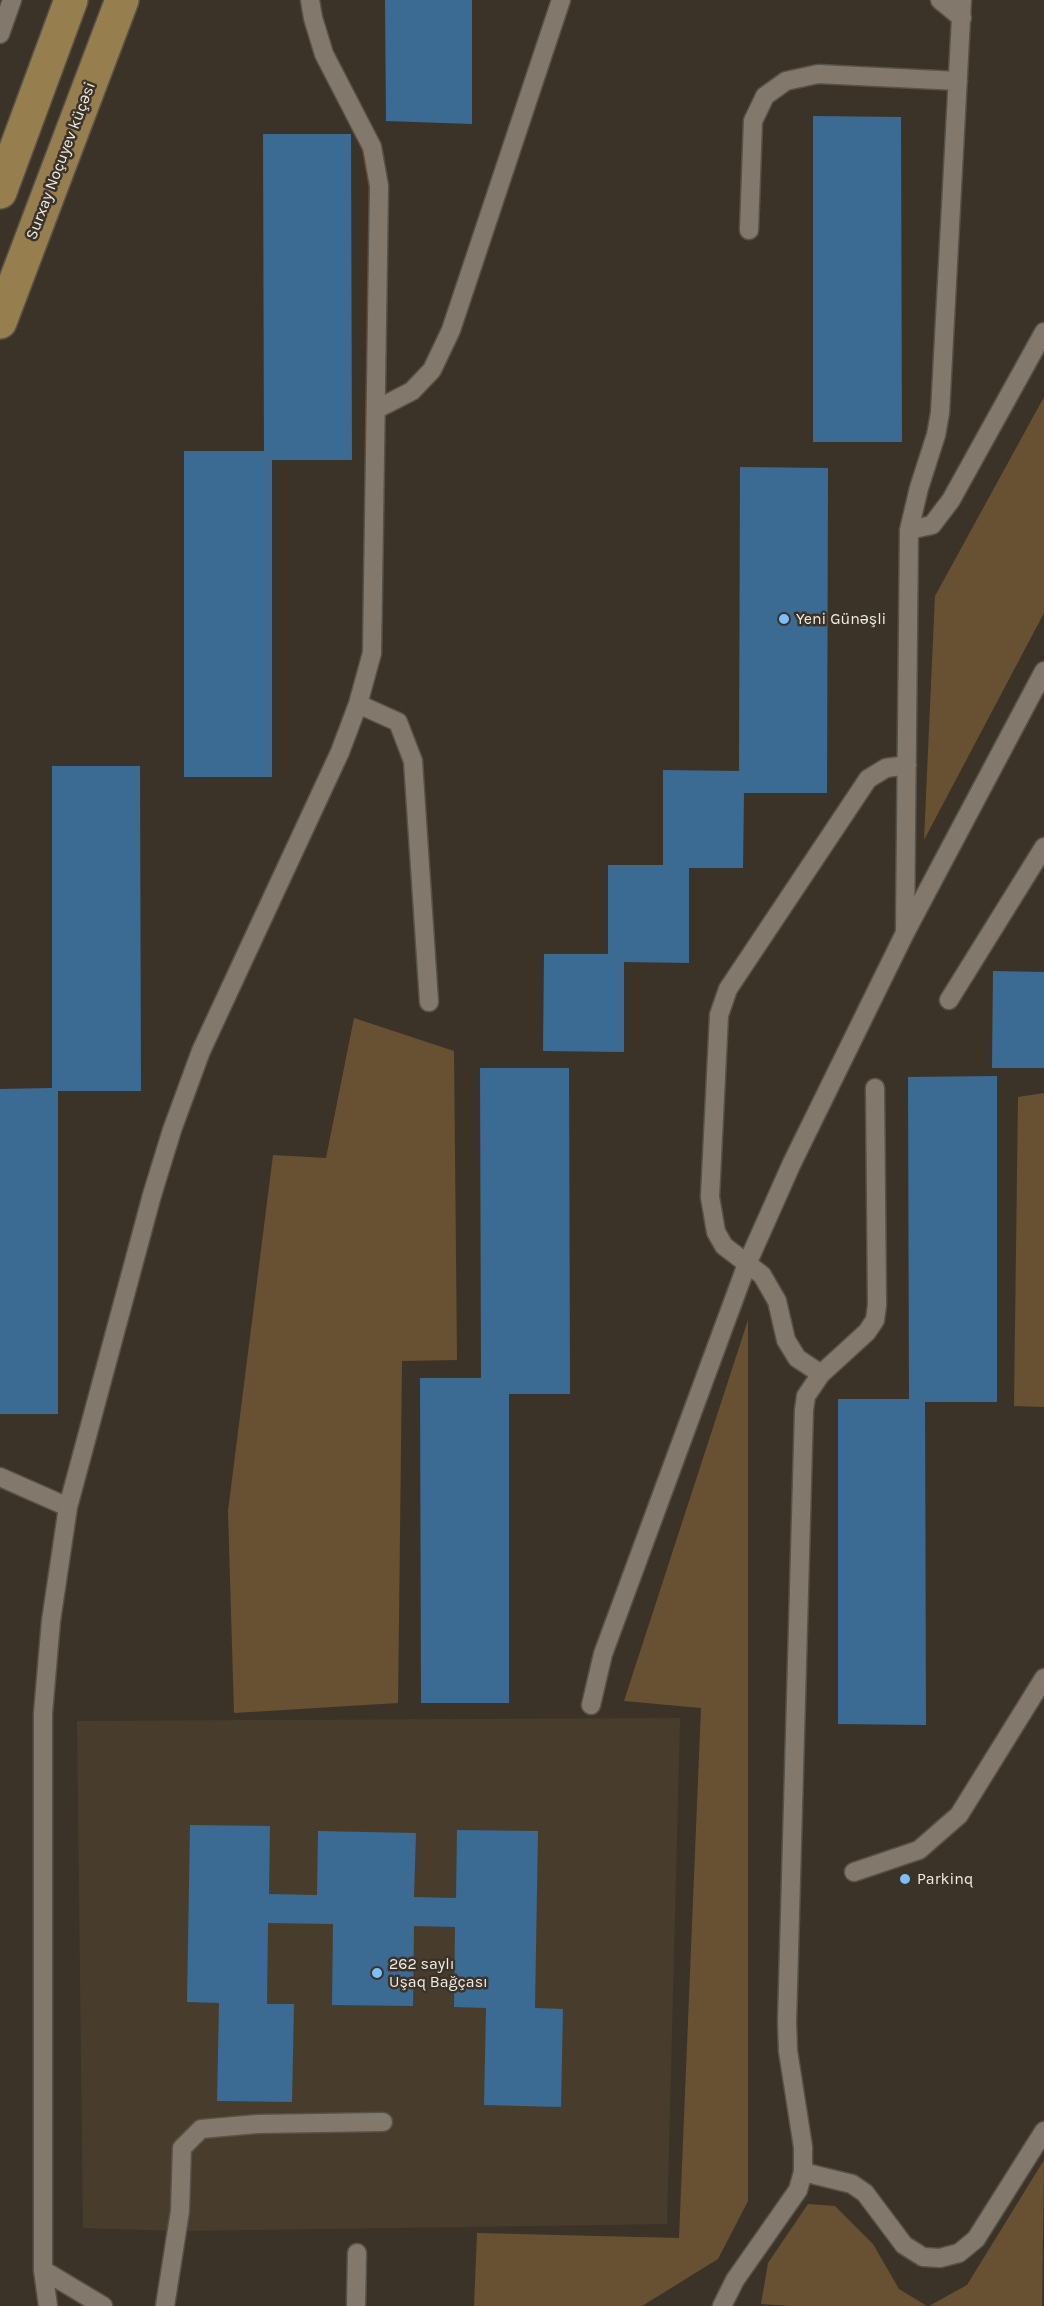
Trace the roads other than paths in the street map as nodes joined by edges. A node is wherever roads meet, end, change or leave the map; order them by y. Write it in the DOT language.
graph roads {
  1 [pos="12,0"];
  2 [pos="71,0"];
  3 [pos="122,0"];
  4 [pos="310,0"];
  5 [pos="561,0"];
  6 [pos="940,0"];
  7 [pos="962,9"];
  8 [pos="0,34"];
  9 [pos="958,81"];
  10 [pos="0,192"];
  11 [pos="749,230"];
  12 [pos="0,322"];
  13 [pos="1044,332"];
  14 [pos="377,410"];
  15 [pos="909,530"];
  16 [pos="1044,671"];
  17 [pos="358,704"];
  18 [pos="907,765"];
  19 [pos="1044,847"];
  20 [pos="905,933"];
  21 [pos="950,1000"];
  22 [pos="429,1002"];
  23 [pos="875,1088"];
  24 [pos="747,1264"];
  25 [pos="821,1374"];
  26 [pos="0,1477"];
  27 [pos="68,1507"];
  28 [pos="1044,1678"];
  29 [pos="591,1705"];
  30 [pos="854,1872"];
  31 [pos="384,2122"];
  32 [pos="1044,2131"];
  33 [pos="803,2172"];
  34 [pos="357,2253"];
  35 [pos="43,2270"];
  36 [pos="48,2306"];
  37 [pos="104,2306"];
  38 [pos="165,2306"];
  39 [pos="356,2306"];
  40 [pos="722,2306"];
  1 -- 8 [label="lane"];
  2 -- 10 [label="street"];
  3 -- 12 [label="street, Surxay Noçuyev küçəsi"];
  4 -- 14 [label="lane"];
  5 -- 14 [label="lane"];
  6 -- 7 [label="lane"];
  7 -- 9 [label="lane"];
  9 -- 11 [label="lane"];
  9 -- 15 [label="lane"];
  13 -- 15 [label="lane"];
  14 -- 17 [label="lane"];
  15 -- 18 [label="lane"];
  16 -- 20 [label="lane"];
  17 -- 22 [label="lane"];
  17 -- 27 [label="lane"];
  18 -- 20 [label="lane"];
  18 -- 24 [label="lane"];
  19 -- 21 [label="lane"];
  20 -- 24 [label="lane"];
  23 -- 25 [label="lane"];
  24 -- 25 [label="lane"];
  24 -- 29 [label="lane"];
  25 -- 33 [label="lane"];
  26 -- 27 [label="lane"];
  27 -- 35 [label="lane"];
  28 -- 30 [label="lane"];
  31 -- 38 [label="lane"];
  32 -- 33 [label="lane"];
  33 -- 40 [label="lane"];
  34 -- 39 [label="lane"];
  35 -- 36 [label="lane"];
  35 -- 37 [label="lane"];
}
